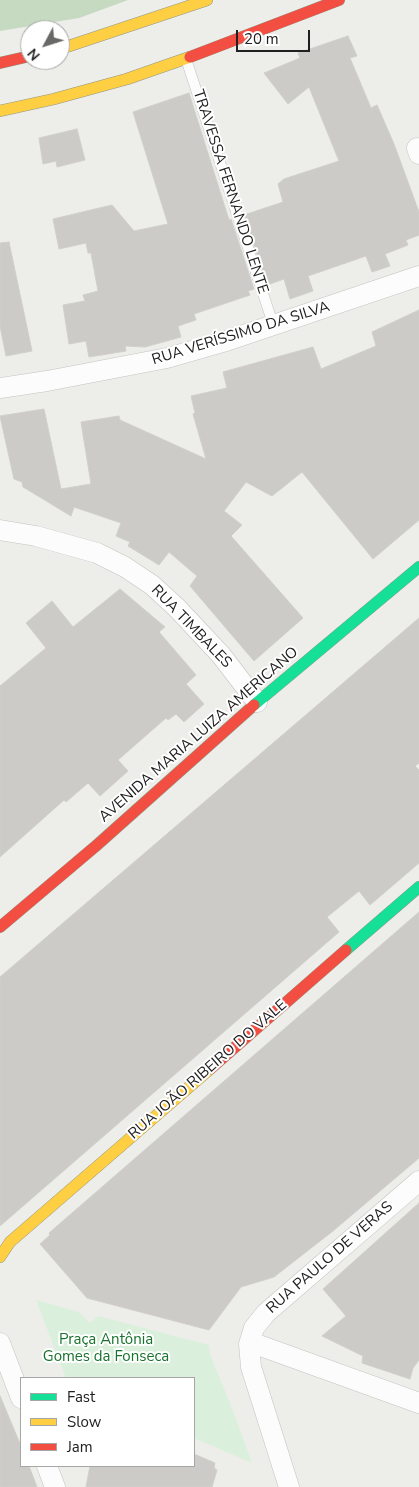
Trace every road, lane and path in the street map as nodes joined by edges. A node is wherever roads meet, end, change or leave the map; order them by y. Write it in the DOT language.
graph roads {
  1 [pos="207,0"];
  2 [pos="339,0"];
  3 [pos="70,46"];
  4 [pos="20,58"];
  5 [pos="186,59"];
  6 [pos="0,63"];
  7 [pos="0,111"];
  8 [pos="419,276"];
  9 [pos="273,324"];
  10 [pos="0,388"];
  11 [pos="0,530"];
  12 [pos="419,567"];
  13 [pos="257,702"];
  14 [pos="419,887"];
  15 [pos="0,927"];
  16 [pos="419,1181"];
  17 [pos="0,1256"];
  18 [pos="250,1342"];
  19 [pos="0,1343"];
  20 [pos="20,1395"];
  21 [pos="419,1403"];
  22 [pos="48,1467"];
  23 [pos="55,1487"];
  24 [pos="289,1487"];
  1 -- 3 [label="main road"];
  2 -- 5 [label="main road"];
  4 -- 6 [label="main road"];
  5 -- 7 [label="main road"];
  5 -- 9 [label="lane, TRAVESSA FERNANDO LENTE"];
  8 -- 9 [label="street, RUA VERÍSSIMO DA SILVA"];
  9 -- 10 [label="street, RUA VERÍSSIMO DA SILVA"];
  11 -- 13 [label="street, RUA TIMBALES"];
  12 -- 13 [label="main road, AVENIDA MARIA LUIZA AMERICANO"];
  13 -- 15 [label="main road, AVENIDA MARIA LUIZA AMERICANO"];
  14 -- 17 [label="main road, RUA JOÃO RIBEIRO DO VALE"];
  16 -- 18 [label="street, RUA PAULO DE VERAS"];
  18 -- 21 [label="street"];
  18 -- 24 [label="street"];
  19 -- 20 [label="street"];
  22 -- 23 [label="street"];
}
